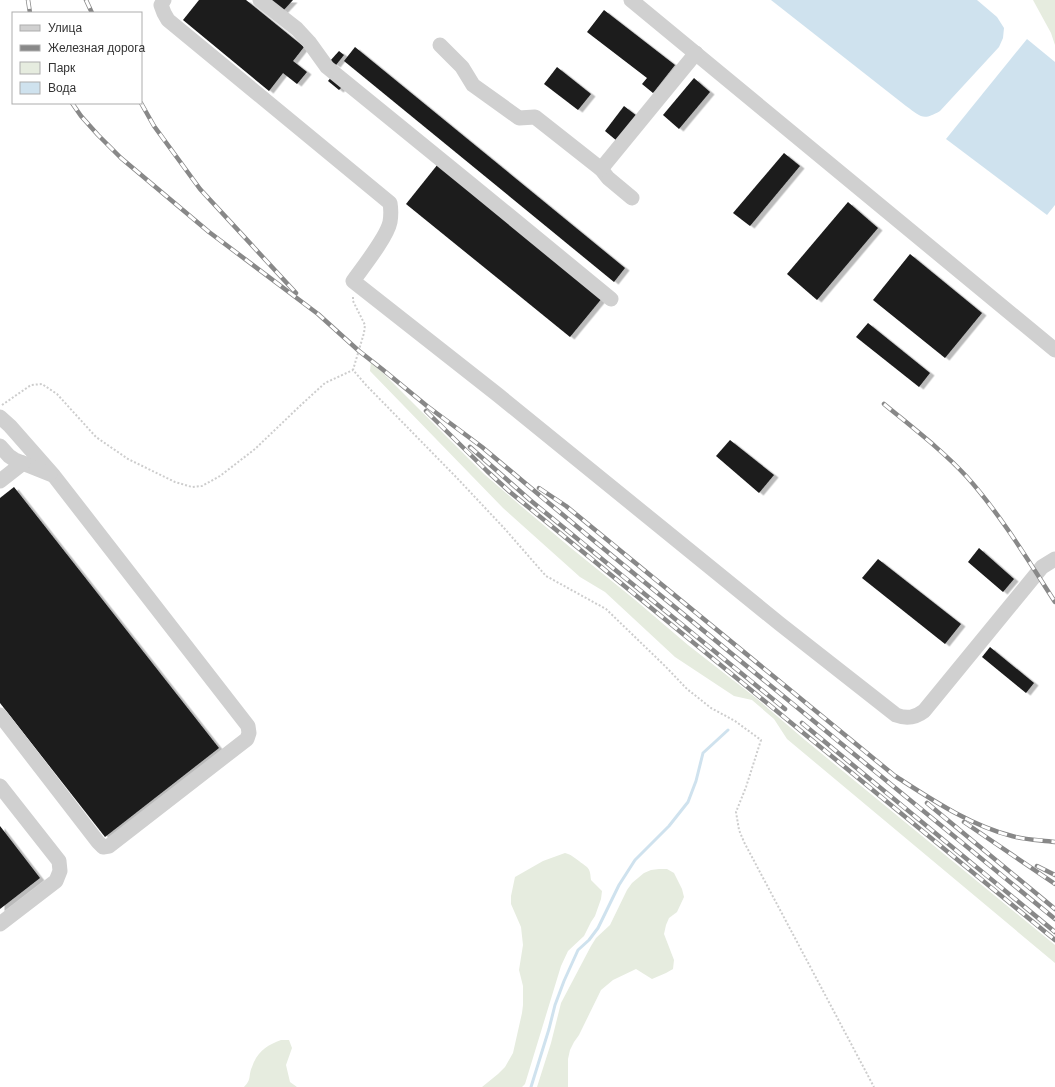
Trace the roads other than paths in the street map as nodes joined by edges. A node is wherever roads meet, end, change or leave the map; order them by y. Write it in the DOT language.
graph roads {
  1 [pos="164,0"];
  2 [pos="260,0"];
  3 [pos="632,0"];
  4 [pos="440,45"];
  5 [pos="696,53"];
  6 [pos="601,169"];
  7 [pos="632,198"];
  8 [pos="611,299"];
  9 [pos="1055,350"];
  10 [pos="0,417"];
  11 [pos="0,446"];
  12 [pos="24,463"];
  13 [pos="54,476"];
  14 [pos="0,482"];
  15 [pos="1055,559"];
  16 [pos="0,715"];
  17 [pos="0,786"];
  18 [pos="0,924"];
  1 -- 15 [label="street"];
  2 -- 8 [label="street"];
  3 -- 5 [label="street"];
  4 -- 6 [label="street"];
  5 -- 6 [label="street"];
  5 -- 9 [label="street"];
  6 -- 7 [label="street"];
  10 -- 13 [label="street"];
  11 -- 12 [label="street"];
  12 -- 13 [label="street"];
  12 -- 14 [label="street"];
  13 -- 16 [label="street"];
  17 -- 18 [label="street"];
}
